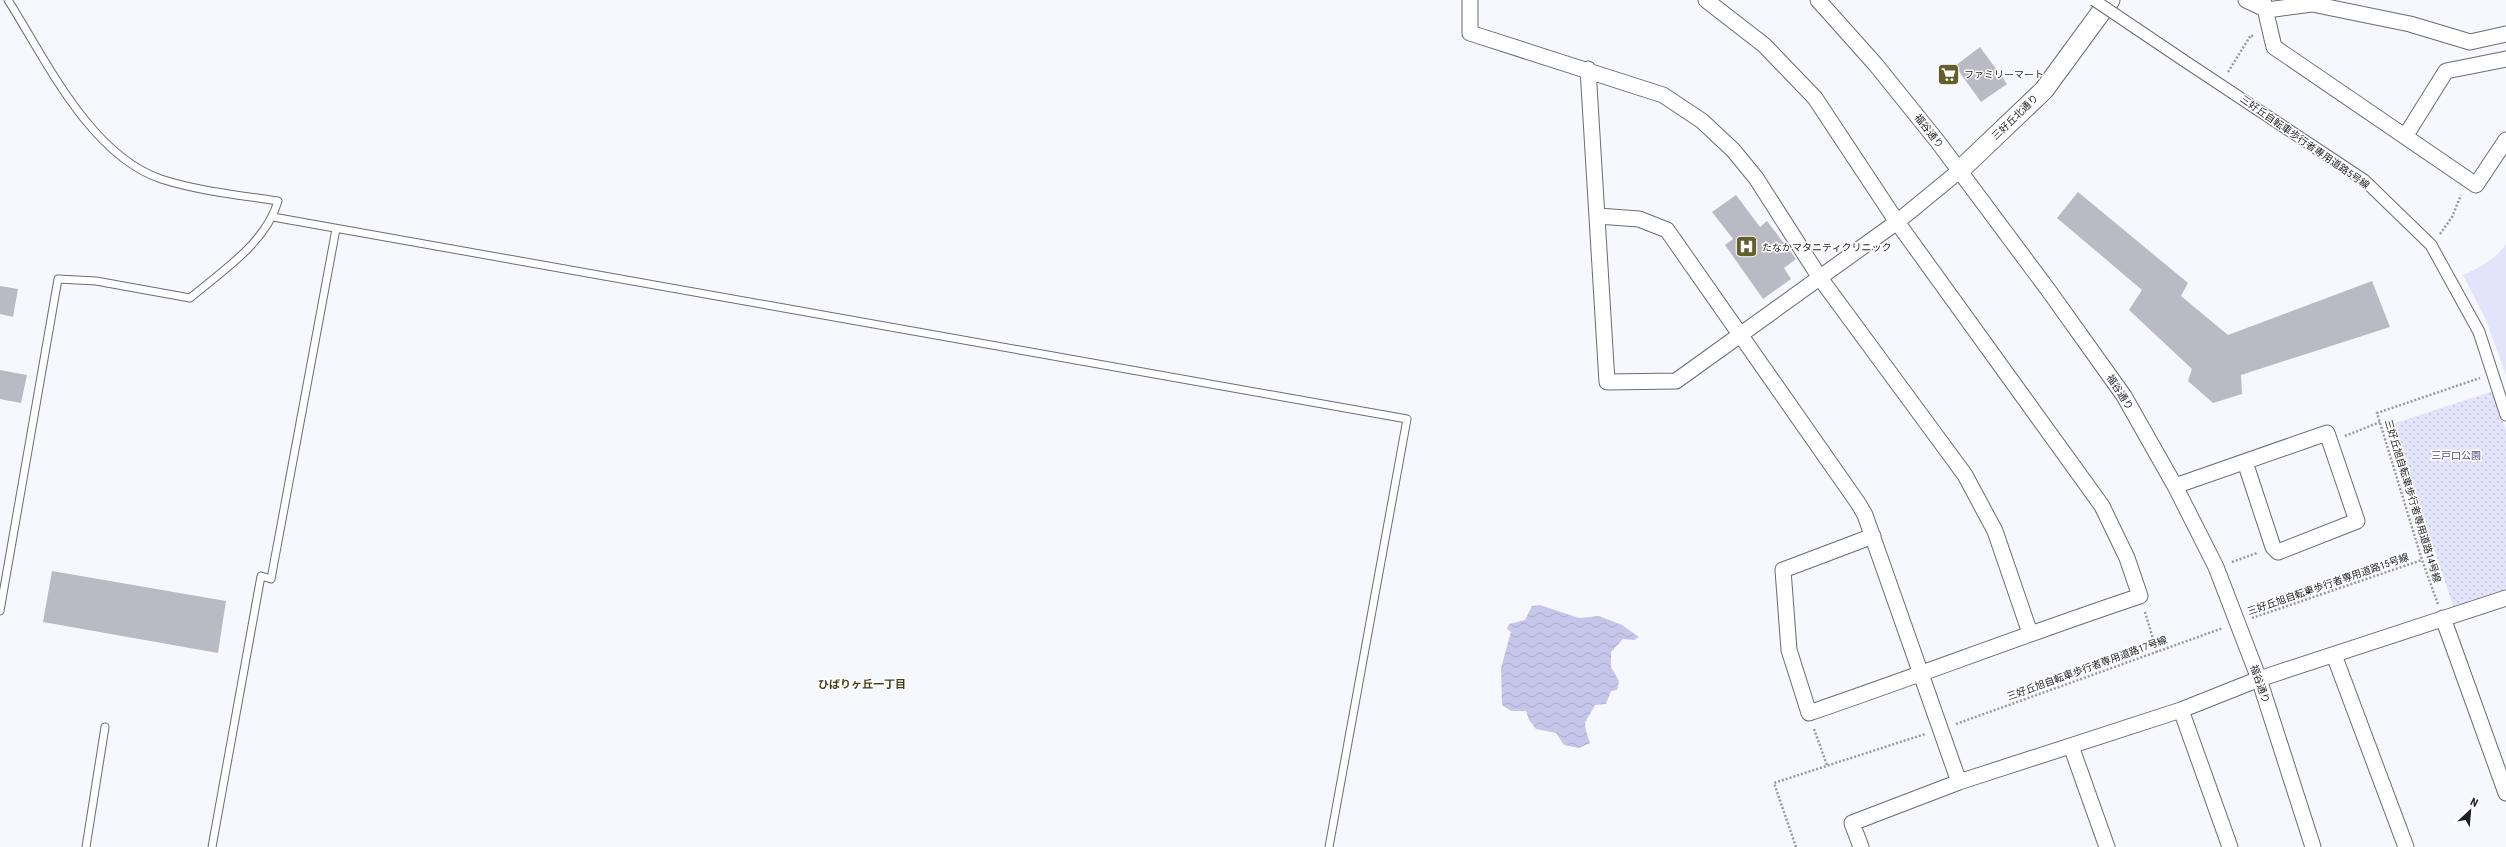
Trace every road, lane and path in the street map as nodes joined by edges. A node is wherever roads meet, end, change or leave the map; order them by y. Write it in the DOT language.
graph roads {
  1 [pos="8,0"];
  2 [pos="1470,0"];
  3 [pos="1706,0"];
  4 [pos="1818,0"];
  5 [pos="2094,0"];
  6 [pos="2110,0"];
  7 [pos="2246,0"];
  8 [pos="2311,2"];
  9 [pos="2265,5"];
  10 [pos="2506,34"];
  11 [pos="2239,56"];
  12 [pos="2506,59"];
  13 [pos="1588,69"];
  14 [pos="2220,84"];
  15 [pos="2406,135"];
  16 [pos="2506,140"];
  17 [pos="1958,172"];
  18 [pos="2469,180"];
  19 [pos="1598,216"];
  20 [pos="273,217"];
  21 [pos="1897,222"];
  22 [pos="336,229"];
  23 [pos="2431,245"];
  24 [pos="1820,278"];
  25 [pos="1739,334"];
  26 [pos="2492,374"];
  27 [pos="2506,415"];
  28 [pos="2380,422"];
  29 [pos="2331,442"];
  30 [pos="2245,462"];
  31 [pos="2175,486"];
  32 [pos="1873,536"];
  33 [pos="2273,547"];
  34 [pos="2422,560"];
  35 [pos="2216,567"];
  36 [pos="2140,596"];
  37 [pos="1,597"];
  38 [pos="2506,598"];
  39 [pos="0,611"];
  40 [pos="2443,618"];
  41 [pos="2238,622"];
  42 [pos="2030,632"];
  43 [pos="2157,652"];
  44 [pos="2334,655"];
  45 [pos="1920,675"];
  46 [pos="2259,679"];
  47 [pos="2181,710"];
  48 [pos="1809,713"];
  49 [pos="105,727"];
  50 [pos="1941,729"];
  51 [pos="2071,746"];
  52 [pos="1827,765"];
  53 [pos="1959,782"];
  54 [pos="2506,793"];
  55 [pos="2104,846"];
  56 [pos="86,847"];
  57 [pos="212,847"];
  58 [pos="1329,847"];
  59 [pos="1796,847"];
  60 [pos="1861,847"];
  61 [pos="2230,847"];
  62 [pos="2313,847"];
  63 [pos="2406,847"];
  1 -- 20 [label="lane"];
  2 -- 13 [label="street"];
  3 -- 21 [label="street"];
  4 -- 17 [label="street, 福谷通り"];
  5 -- 14 [label="street, 三好丘自転車歩行者専用道路5号線, bridge"];
  6 -- 17 [label="street, 三好丘北通り"];
  7 -- 9 [label="street"];
  8 -- 9 [label="street"];
  8 -- 10 [label="street"];
  9 -- 15 [label="street"];
  11 -- 14 [label="path"];
  12 -- 15 [label="street"];
  13 -- 19 [label="street"];
  13 -- 24 [label="street"];
  14 -- 23 [label="street, 三好丘自転車歩行者専用道路5号線"];
  15 -- 18 [label="street"];
  16 -- 18 [label="street"];
  17 -- 21 [label="street"];
  17 -- 31 [label="street, 福谷通り"];
  18 -- 23 [label="path"];
  19 -- 25 [label="street"];
  19 -- 25 [label="street"];
  20 -- 22 [label="lane"];
  20 -- 37 [label="lane"];
  21 -- 24 [label="street"];
  21 -- 36 [label="street"];
  22 -- 57 [label="lane"];
  22 -- 58 [label="lane"];
  23 -- 26 [label="street, 三好丘自転車歩行者専用道路5号線"];
  24 -- 25 [label="street"];
  24 -- 42 [label="street"];
  25 -- 32 [label="street"];
  26 -- 27 [label="street, 三好丘自転車歩行者専用道路5号線"];
  26 -- 28 [label="path, 三好丘旭自転車歩行者専用道路14号線"];
  28 -- 29 [label="path"];
  28 -- 34 [label="path, 三好丘旭自転車歩行者専用道路14号線"];
  29 -- 30 [label="street"];
  29 -- 33 [label="street"];
  30 -- 31 [label="street"];
  30 -- 33 [label="street"];
  31 -- 35 [label="street, 福谷通り"];
  32 -- 45 [label="street"];
  32 -- 48 [label="street"];
  33 -- 35 [label="path"];
  34 -- 40 [label="path, 三好丘旭自転車歩行者専用道路14号線"];
  34 -- 41 [label="path, 三好丘旭自転車歩行者専用道路15号線"];
  35 -- 41 [label="street, 福谷通り"];
  36 -- 42 [label="street"];
  36 -- 43 [label="path"];
  37 -- 39 [label="lane"];
  38 -- 40 [label="street"];
  40 -- 44 [label="street"];
  40 -- 54 [label="street"];
  41 -- 43 [label="path, 三好丘旭自転車歩行者専用道路17号線"];
  41 -- 46 [label="street, 福谷通り"];
  42 -- 45 [label="street"];
  43 -- 50 [label="path, 三好丘旭自転車歩行者専用道路17号線"];
  44 -- 46 [label="street"];
  44 -- 63 [label="street"];
  45 -- 48 [label="street"];
  45 -- 50 [label="street"];
  46 -- 47 [label="street"];
  46 -- 62 [label="street, 福谷通り"];
  47 -- 51 [label="street"];
  47 -- 61 [label="street"];
  48 -- 52 [label="path"];
  49 -- 56 [label="lane"];
  50 -- 52 [label="path, 三好丘旭自転車歩行者専用道路17号線"];
  50 -- 53 [label="street"];
  51 -- 53 [label="street"];
  51 -- 55 [label="street"];
  52 -- 59 [label="path, 三好丘旭自転車歩行者専用道路17号線"];
  53 -- 60 [label="street"];
}
